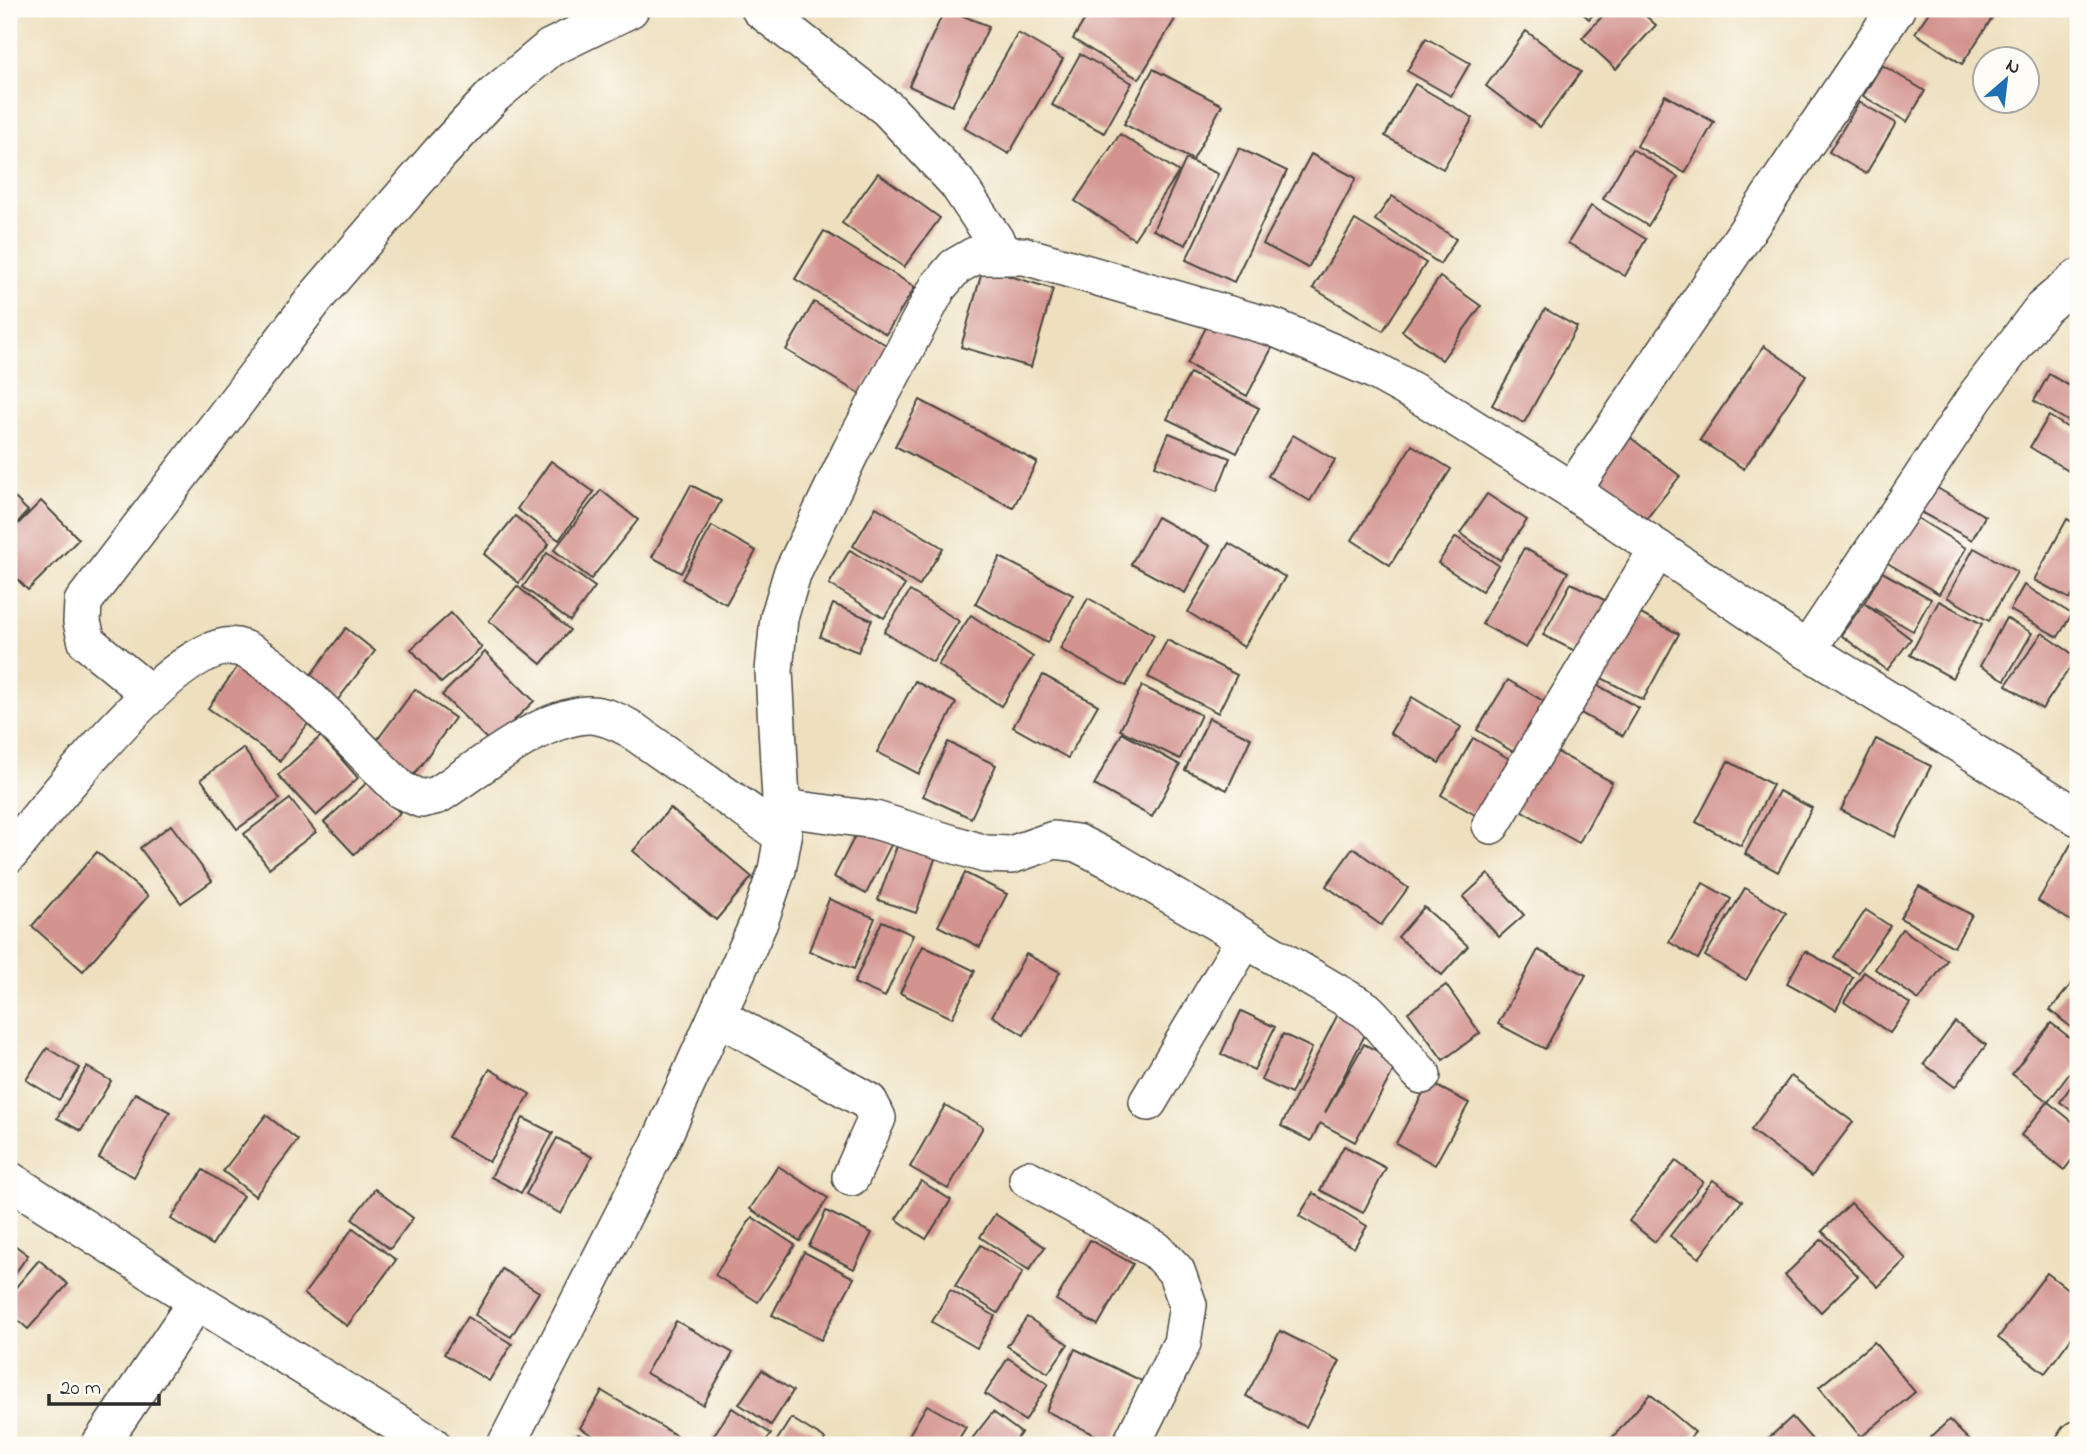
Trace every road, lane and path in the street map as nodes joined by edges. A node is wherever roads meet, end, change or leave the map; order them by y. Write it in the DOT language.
graph roads {
  1 [pos="630,9"];
  2 [pos="760,9"];
  3 [pos="1896,9"];
  4 [pos="1005,255"];
  5 [pos="2078,278"];
  6 [pos="1572,491"];
  7 [pos="1658,549"];
  8 [pos="1807,650"];
  9 [pos="149,693"];
  10 [pos="2078,817"];
  11 [pos="783,822"];
  12 [pos="1491,825"];
  13 [pos="9,854"];
  14 [pos="1245,939"];
  15 [pos="718,1016"];
  16 [pos="1422,1074"];
  17 [pos="1148,1102"];
  18 [pos="851,1177"];
  19 [pos="1028,1179"];
  20 [pos="9,1180"];
  21 [pos="197,1301"];
  22 [pos="2078,1440"];
  23 [pos="100,1445"];
  24 [pos="432,1445"];
  25 [pos="506,1445"];
  26 [pos="1131,1445"];
  27 [pos="2075,1445"];
  1 -- 9 [label="street"];
  2 -- 4 [label="street"];
  3 -- 6 [label="street"];
  4 -- 6 [label="street"];
  4 -- 11 [label="street"];
  5 -- 8 [label="street"];
  6 -- 7 [label="street"];
  7 -- 8 [label="street"];
  7 -- 12 [label="street"];
  8 -- 10 [label="street"];
  9 -- 11 [label="street"];
  9 -- 13 [label="street"];
  11 -- 14 [label="street"];
  11 -- 15 [label="street"];
  14 -- 16 [label="street"];
  14 -- 17 [label="street"];
  15 -- 18 [label="street"];
  15 -- 25 [label="street"];
  19 -- 26 [label="street"];
  20 -- 21 [label="street"];
  21 -- 23 [label="street"];
  21 -- 24 [label="street"];
  22 -- 27 [label="main road"];
}
